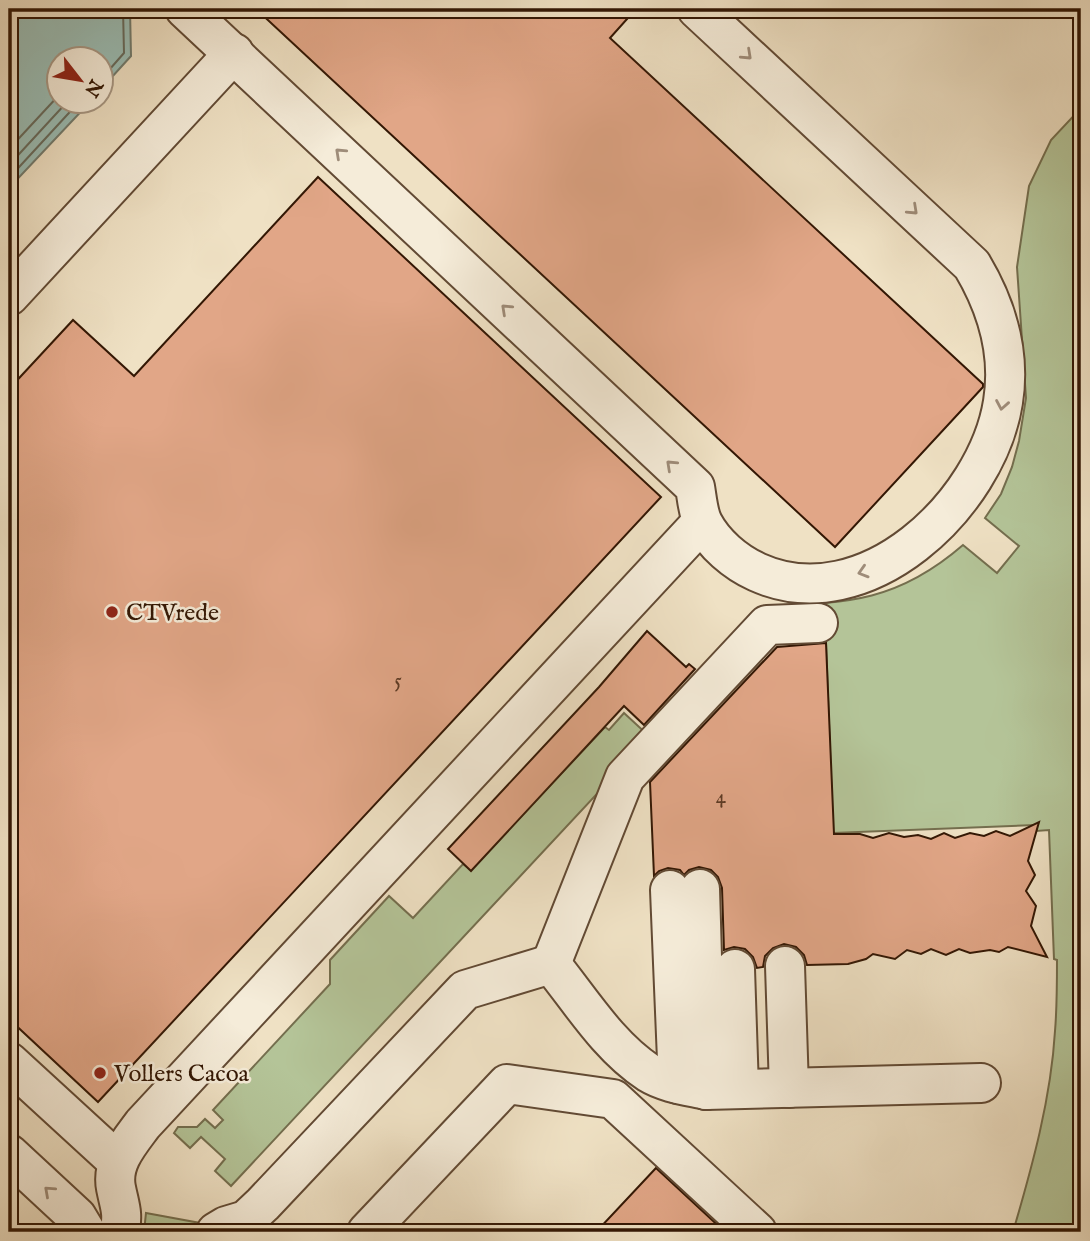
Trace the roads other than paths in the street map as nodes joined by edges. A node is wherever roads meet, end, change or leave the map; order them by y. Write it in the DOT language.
graph roads {
  1 [pos="185,9"];
  2 [pos="697,9"];
  3 [pos="234,54"];
  4 [pos="9,296"];
  5 [pos="702,522"];
  6 [pos="818,623"];
  7 [pos="685,890"];
  8 [pos="551,964"];
  9 [pos="9,1062"];
  10 [pos="981,1083"];
  11 [pos="735,1088"];
  12 [pos="9,1154"];
  13 [pos="118,1162"];
  14 [pos="86,1232"];
  15 [pos="120,1232"];
  16 [pos="216,1232"];
  17 [pos="367,1232"];
  18 [pos="757,1232"];
  1 -- 3 [label="lane"];
  2 -- 5 [label="lane, one-way"];
  3 -- 4 [label="lane"];
  5 -- 3 [label="lane, one-way"];
  5 -- 13 [label="lane"];
  6 -- 8 [label="lane"];
  7 -- 11 [label="lane"];
  8 -- 11 [label="lane"];
  8 -- 16 [label="lane"];
  9 -- 13 [label="lane"];
  10 -- 11 [label="lane"];
  11 -- 11 [label="lane"];
  14 -- 12 [label="lane, one-way"];
  13 -- 15 [label="lane"];
  17 -- 18 [label="lane"];
}
